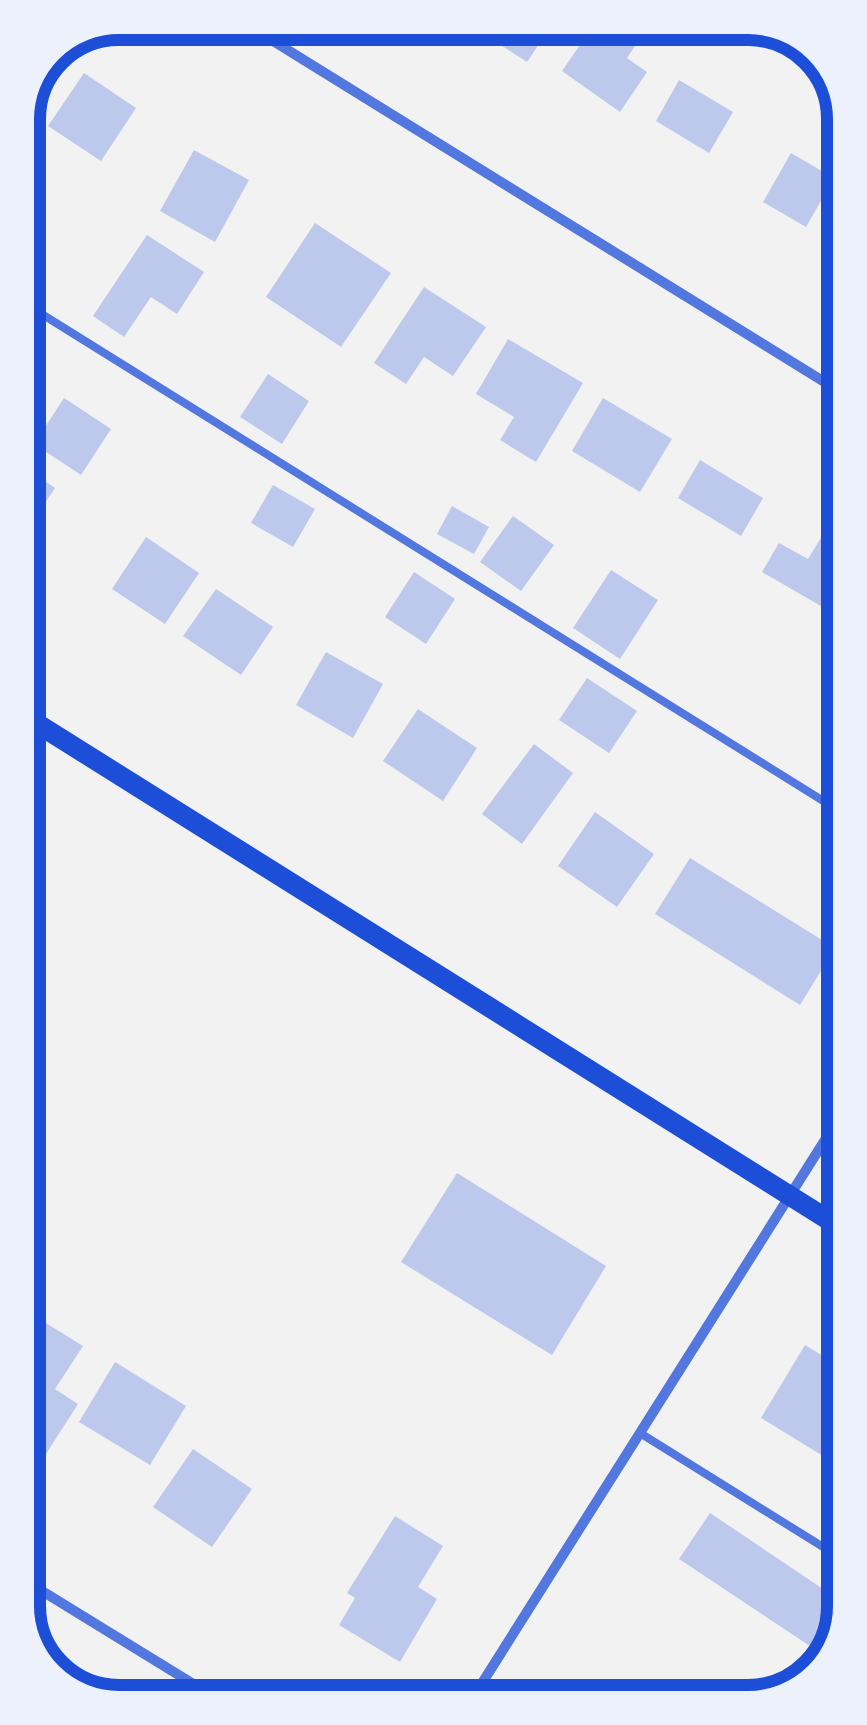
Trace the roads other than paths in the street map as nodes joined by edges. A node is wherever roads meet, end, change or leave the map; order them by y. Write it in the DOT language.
graph roads {
  1 [pos="273,40"];
  2 [pos="40,314"];
  3 [pos="827,384"];
  4 [pos="40,725"];
  5 [pos="827,803"];
  6 [pos="827,1137"];
  7 [pos="790,1196"];
  8 [pos="827,1219"];
  9 [pos="640,1433"];
  10 [pos="827,1549"];
  11 [pos="40,1590"];
  12 [pos="196,1685"];
  13 [pos="480,1685"];
  1 -- 3 [label="street"];
  2 -- 5 [label="lane"];
  4 -- 7 [label="main road"];
  6 -- 7 [label="street"];
  7 -- 8 [label="main road"];
  7 -- 9 [label="street"];
  9 -- 10 [label="lane"];
  9 -- 13 [label="street"];
  11 -- 12 [label="street"];
}
